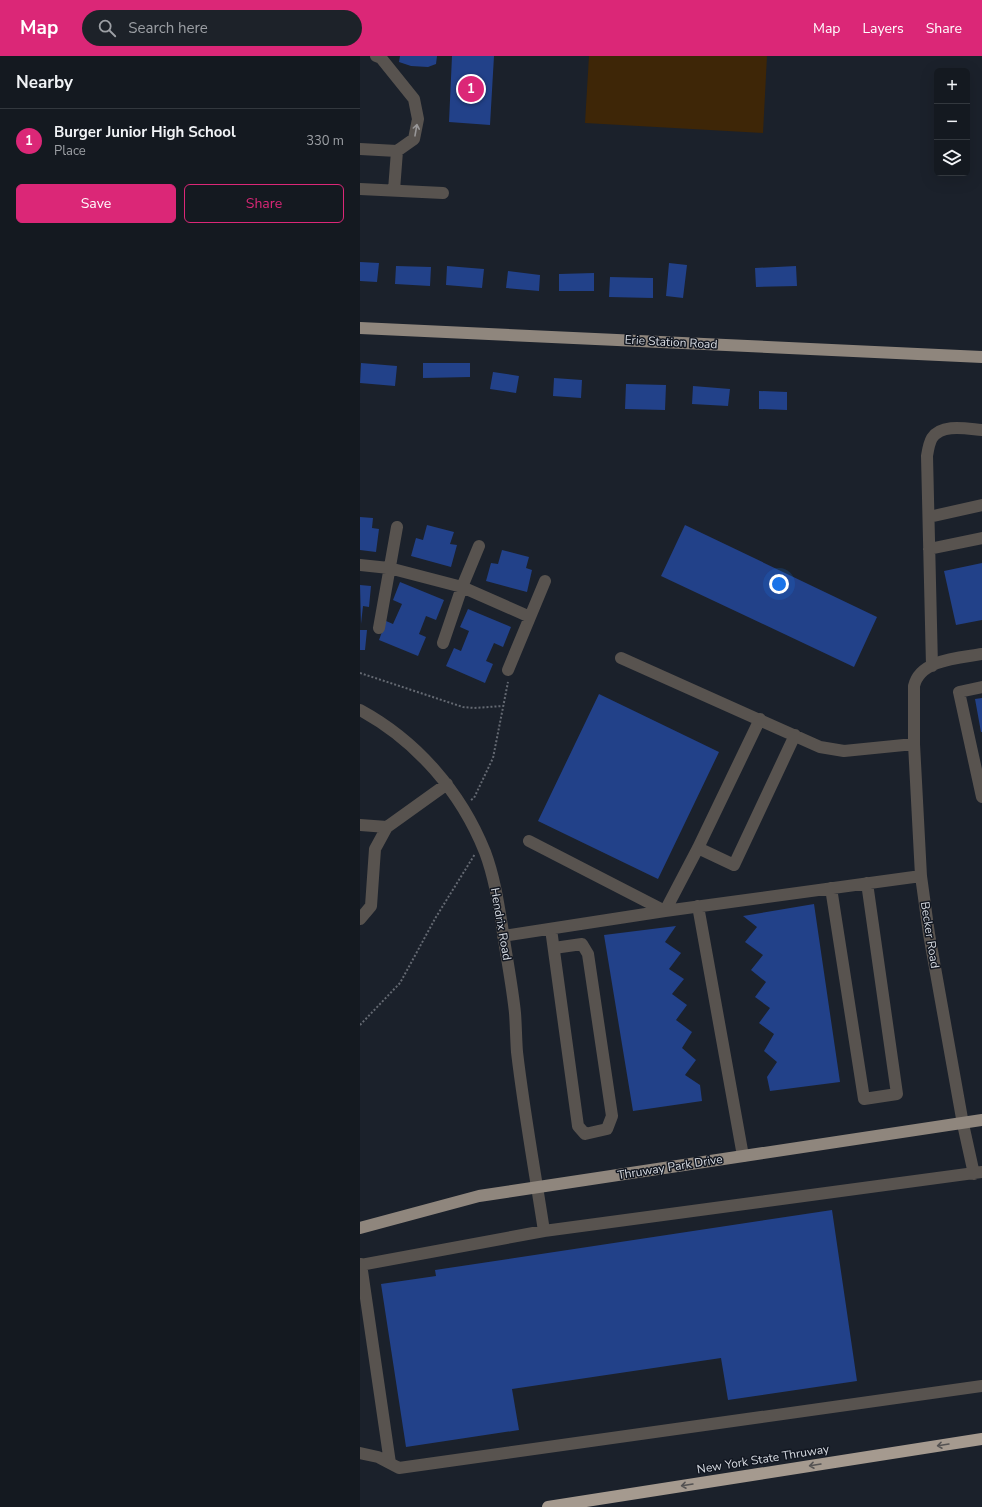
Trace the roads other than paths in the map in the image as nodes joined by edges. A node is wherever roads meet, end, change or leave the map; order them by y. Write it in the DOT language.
graph roads {
  1 [pos="376,56"];
  2 [pos="360,149"];
  3 [pos="397,151"];
  4 [pos="360,189"];
  5 [pos="394,190"];
  6 [pos="443,193"];
  7 [pos="360,328"];
  8 [pos="982,357"];
  9 [pos="982,430"];
  10 [pos="982,506"];
  11 [pos="929,517"];
  12 [pos="397,527"];
  13 [pos="982,538"];
  14 [pos="479,546"];
  15 [pos="929,549"];
  16 [pos="360,565"];
  17 [pos="389,568"];
  18 [pos="545,581"];
  19 [pos="462,587"];
  20 [pos="530,616"];
  21 [pos="379,628"];
  22 [pos="443,643"];
  23 [pos="982,654"];
  24 [pos="621,658"];
  25 [pos="932,666"];
  26 [pos="508,670"];
  27 [pos="982,687"];
  28 [pos="360,710"];
  29 [pos="760,719"];
  30 [pos="795,735"];
  31 [pos="914,744"];
  32 [pos="447,784"];
  33 [pos="982,797"];
  34 [pos="360,825"];
  35 [pos="387,827"];
  36 [pos="529,841"];
  37 [pos="698,848"];
  38 [pos="921,876"];
  39 [pos="867,883"];
  40 [pos="831,888"];
  41 [pos="698,906"];
  42 [pos="665,911"];
  43 [pos="360,919"];
  44 [pos="551,929"];
  45 [pos="503,936"];
  46 [pos="554,948"];
  47 [pos="982,1120"];
  48 [pos="963,1124"];
  49 [pos="743,1156"];
  50 [pos="978,1173"];
  51 [pos="538,1187"];
  52 [pos="360,1228"];
  53 [pos="544,1231"];
  54 [pos="361,1264"];
  55 [pos="982,1386"];
  56 [pos="982,1439"];
  57 [pos="360,1453"];
  58 [pos="390,1464"];
  59 [pos="548,1507"];
  3 -- 1 [label="street, one-way"];
  2 -- 3 [label="street"];
  3 -- 5 [label="street"];
  4 -- 5 [label="street"];
  5 -- 6 [label="street"];
  7 -- 8 [label="main road, Erie Station Road"];
  9 -- 11 [label="street"];
  10 -- 11 [label="street"];
  11 -- 15 [label="street"];
  12 -- 17 [label="street"];
  13 -- 15 [label="street"];
  14 -- 19 [label="street"];
  15 -- 25 [label="street"];
  16 -- 17 [label="street"];
  17 -- 19 [label="street"];
  17 -- 21 [label="street"];
  18 -- 20 [label="street"];
  19 -- 20 [label="street"];
  19 -- 22 [label="street"];
  20 -- 26 [label="street"];
  23 -- 25 [label="street"];
  24 -- 29 [label="street"];
  25 -- 31 [label="street, Becker Road"];
  27 -- 33 [label="street"];
  28 -- 32 [label="street, Hendrix Road"];
  29 -- 30 [label="street"];
  29 -- 37 [label="street"];
  30 -- 31 [label="street"];
  30 -- 37 [label="street"];
  31 -- 38 [label="street, Becker Road"];
  32 -- 35 [label="street"];
  32 -- 45 [label="street, Hendrix Road"];
  34 -- 35 [label="street"];
  35 -- 43 [label="street"];
  36 -- 42 [label="street"];
  37 -- 42 [label="street"];
  38 -- 39 [label="street"];
  38 -- 48 [label="street, Becker Road"];
  39 -- 40 [label="street"];
  39 -- 40 [label="street"];
  40 -- 41 [label="street"];
  41 -- 42 [label="street"];
  41 -- 49 [label="street"];
  42 -- 44 [label="street"];
  44 -- 45 [label="street"];
  44 -- 46 [label="street"];
  45 -- 51 [label="street, Hendrix Road"];
  46 -- 46 [label="street"];
  47 -- 48 [label="main road, Thruway Park Drive"];
  48 -- 49 [label="main road, Thruway Park Drive"];
  48 -- 50 [label="street, Becker Road"];
  49 -- 51 [label="main road, Thruway Park Drive"];
  50 -- 53 [label="street"];
  51 -- 52 [label="main road, Thruway Park Drive"];
  51 -- 53 [label="street, Hendrix Road"];
  53 -- 54 [label="street"];
  54 -- 58 [label="street"];
  55 -- 58 [label="street"];
  56 -- 59 [label="highway, New York State Thruway, one-way"];
  57 -- 58 [label="street"];
}
